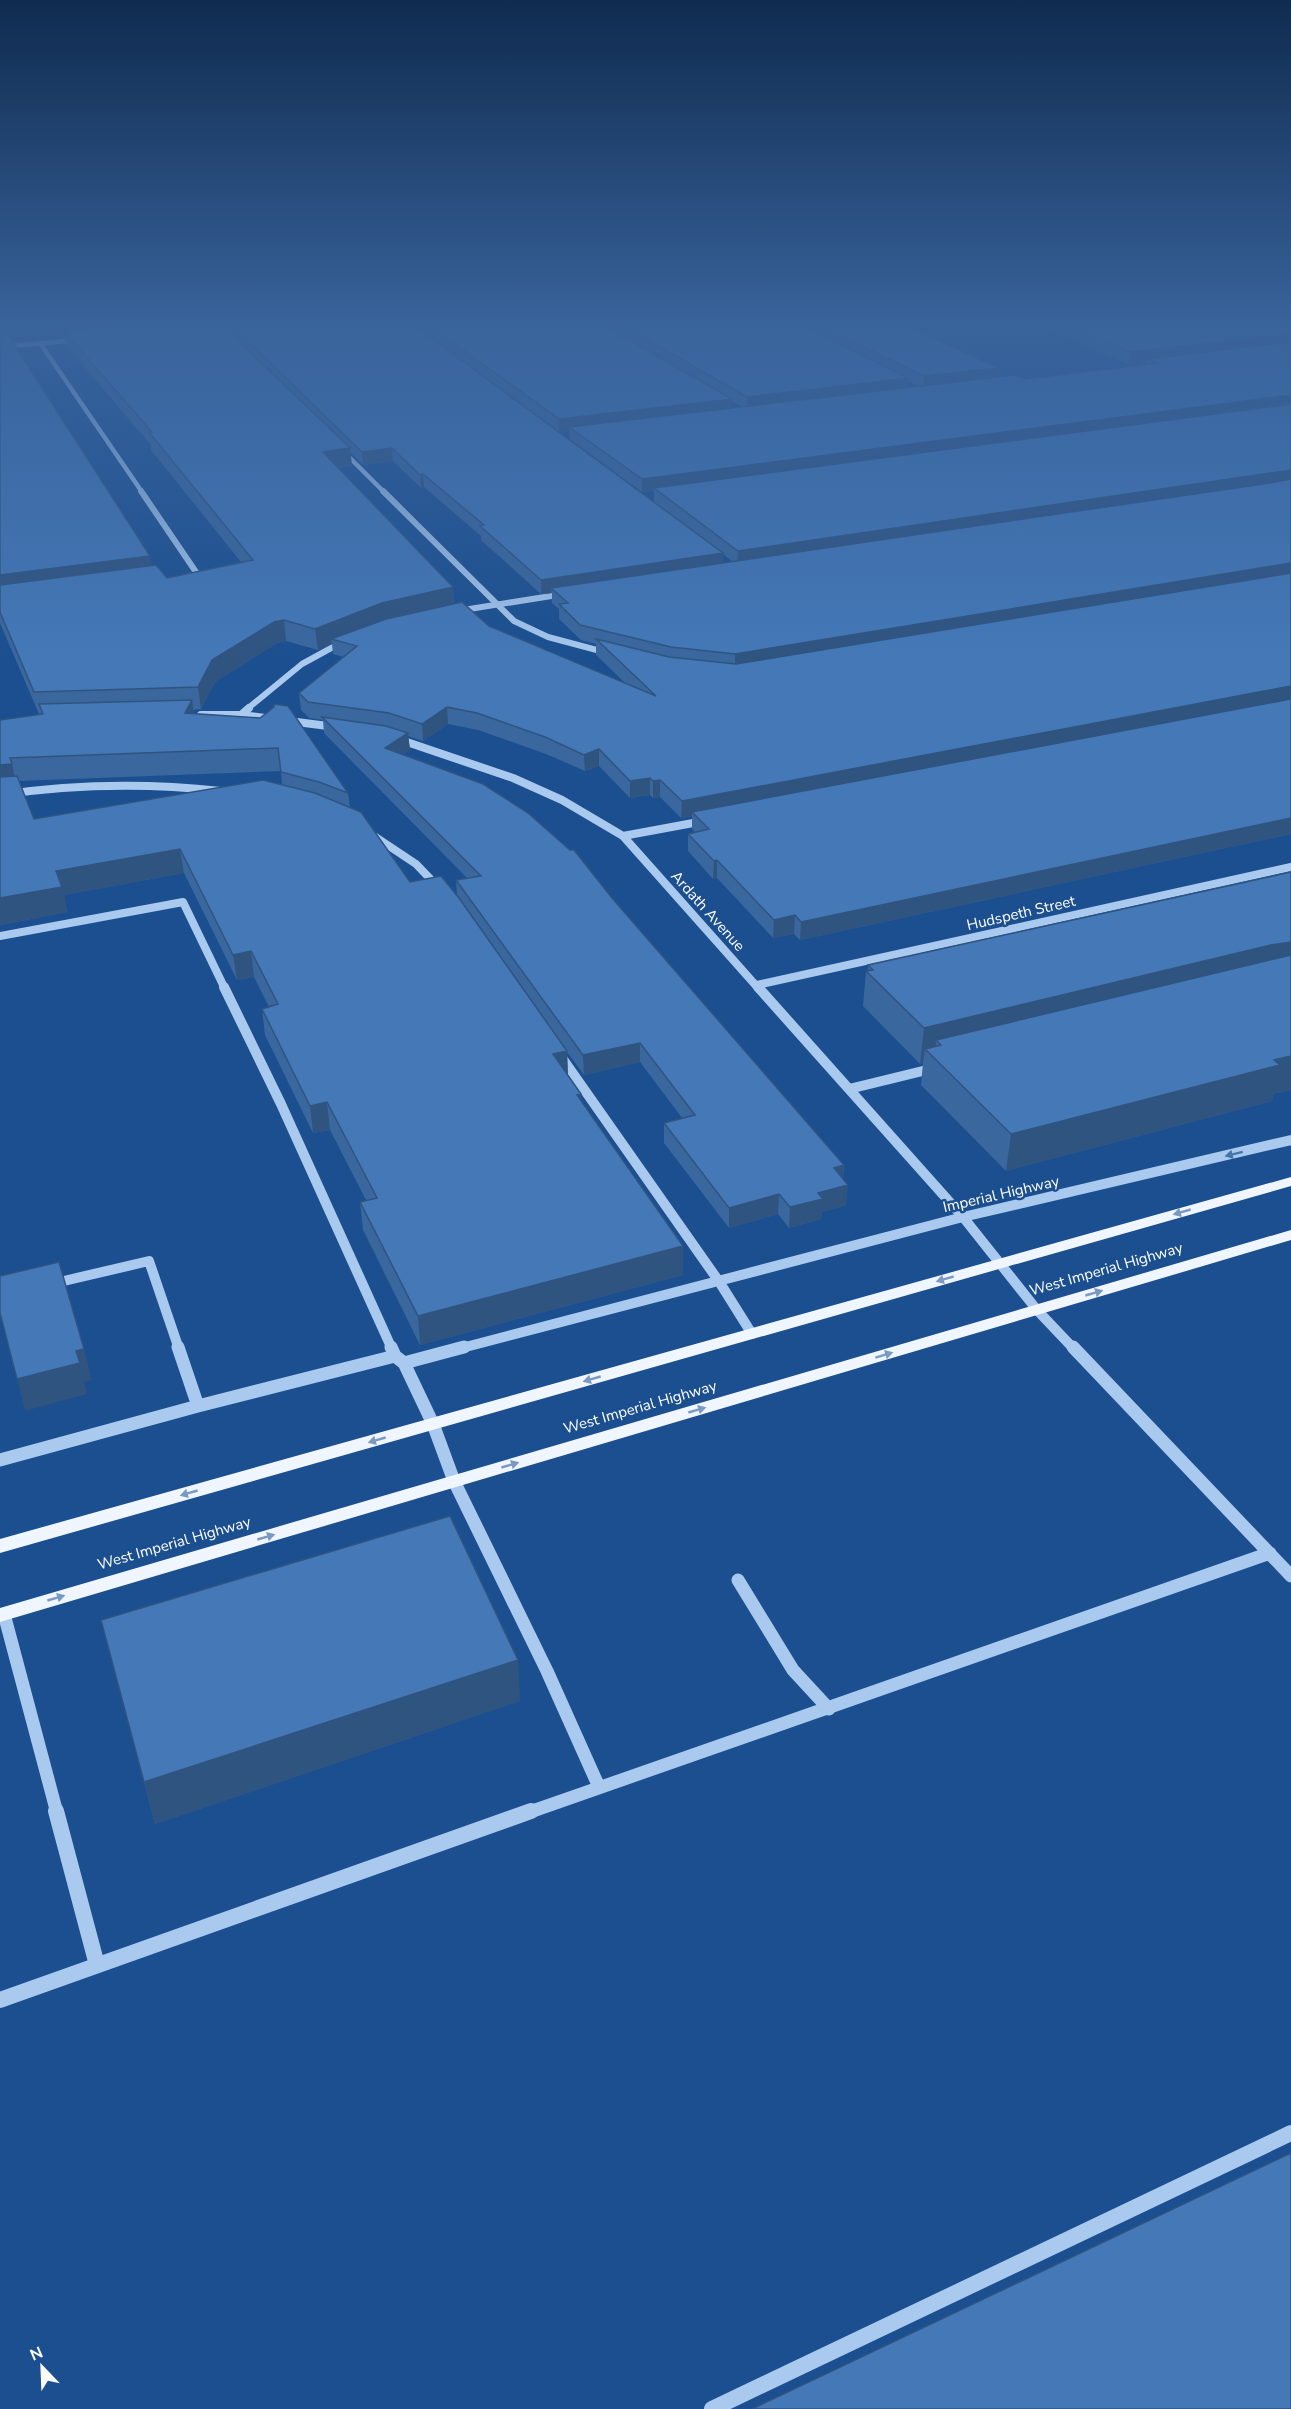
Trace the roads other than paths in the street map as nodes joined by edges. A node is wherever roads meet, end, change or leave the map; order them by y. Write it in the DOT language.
graph roads {
  1 [pos="103,435"];
  2 [pos="334,443"];
  3 [pos="175,578"];
  4 [pos="573,593"];
  5 [pos="498,604"];
  6 [pos="444,614"];
  7 [pos="351,639"];
  8 [pos="614,655"];
  9 [pos="197,715"];
  10 [pos="241,715"];
  11 [pos="349,729"];
  12 [pos="389,736"];
  13 [pos="229,792"];
  14 [pos="0,795"];
  15 [pos="717,818"];
  16 [pos="363,829"];
  17 [pos="623,836"];
  18 [pos="1291,867"];
  19 [pos="445,894"];
  20 [pos="0,936"];
  21 [pos="757,985"];
  22 [pos="555,1047"];
  23 [pos="942,1066"];
  24 [pos="849,1089"];
  25 [pos="1291,1140"];
  26 [pos="1291,1181"];
  27 [pos="963,1217"];
  28 [pos="1291,1235"];
  29 [pos="1001,1263"];
  30 [pos="720,1282"];
  31 [pos="41,1286"];
  32 [pos="1037,1310"];
  33 [pos="752,1334"];
  34 [pos="399,1360"];
  35 [pos="198,1406"];
  36 [pos="433,1424"];
  37 [pos="0,1460"];
  38 [pos="454,1481"];
  39 [pos="0,1546"];
  40 [pos="1270,1553"];
  41 [pos="1291,1576"];
  42 [pos="738,1580"];
  43 [pos="2,1614"];
  44 [pos="829,1709"];
  45 [pos="599,1787"];
  46 [pos="97,1965"];
  47 [pos="0,2000"];
  48 [pos="1291,2133"];
  49 [pos="712,2409"];
  1 -- 3 [label="street"];
  2 -- 5 [label="street"];
  4 -- 5 [label="street"];
  5 -- 6 [label="street"];
  5 -- 8 [label="street"];
  7 -- 10 [label="street"];
  9 -- 10 [label="street"];
  10 -- 11 [label="street"];
  12 -- 17 [label="street, Ardath Avenue"];
  13 -- 14 [label="street"];
  15 -- 17 [label="street"];
  16 -- 19 [label="street"];
  17 -- 21 [label="street, Ardath Avenue"];
  18 -- 21 [label="street, Hudspeth Street"];
  20 -- 34 [label="street"];
  21 -- 24 [label="street, Ardath Avenue"];
  22 -- 30 [label="street"];
  23 -- 24 [label="street"];
  24 -- 27 [label="street, Ardath Avenue"];
  25 -- 27 [label="street, Imperial Highway, one-way"];
  26 -- 29 [label="main road, one-way"];
  27 -- 29 [label="street, Ardath Avenue"];
  27 -- 30 [label="street, Imperial Highway"];
  32 -- 28 [label="main road, West Imperial Highway, one-way"];
  29 -- 32 [label="street, Ardath Avenue"];
  29 -- 33 [label="main road, one-way"];
  30 -- 33 [label="street"];
  30 -- 34 [label="street, Imperial Highway"];
  31 -- 35 [label="street"];
  38 -- 32 [label="main road, West Imperial Highway, one-way"];
  32 -- 40 [label="street, Ardath Avenue"];
  33 -- 36 [label="main road, one-way"];
  34 -- 35 [label="street, Imperial Highway"];
  34 -- 36 [label="street"];
  35 -- 37 [label="street, Imperial Highway"];
  36 -- 38 [label="street"];
  36 -- 39 [label="main road, one-way"];
  43 -- 38 [label="main road, West Imperial Highway, one-way"];
  38 -- 45 [label="street"];
  40 -- 41 [label="street, Ardath Avenue"];
  40 -- 44 [label="street"];
  42 -- 44 [label="street"];
  43 -- 46 [label="street"];
  44 -- 45 [label="street"];
  45 -- 46 [label="street"];
  46 -- 47 [label="street"];
  48 -- 49 [label="street"];
}
